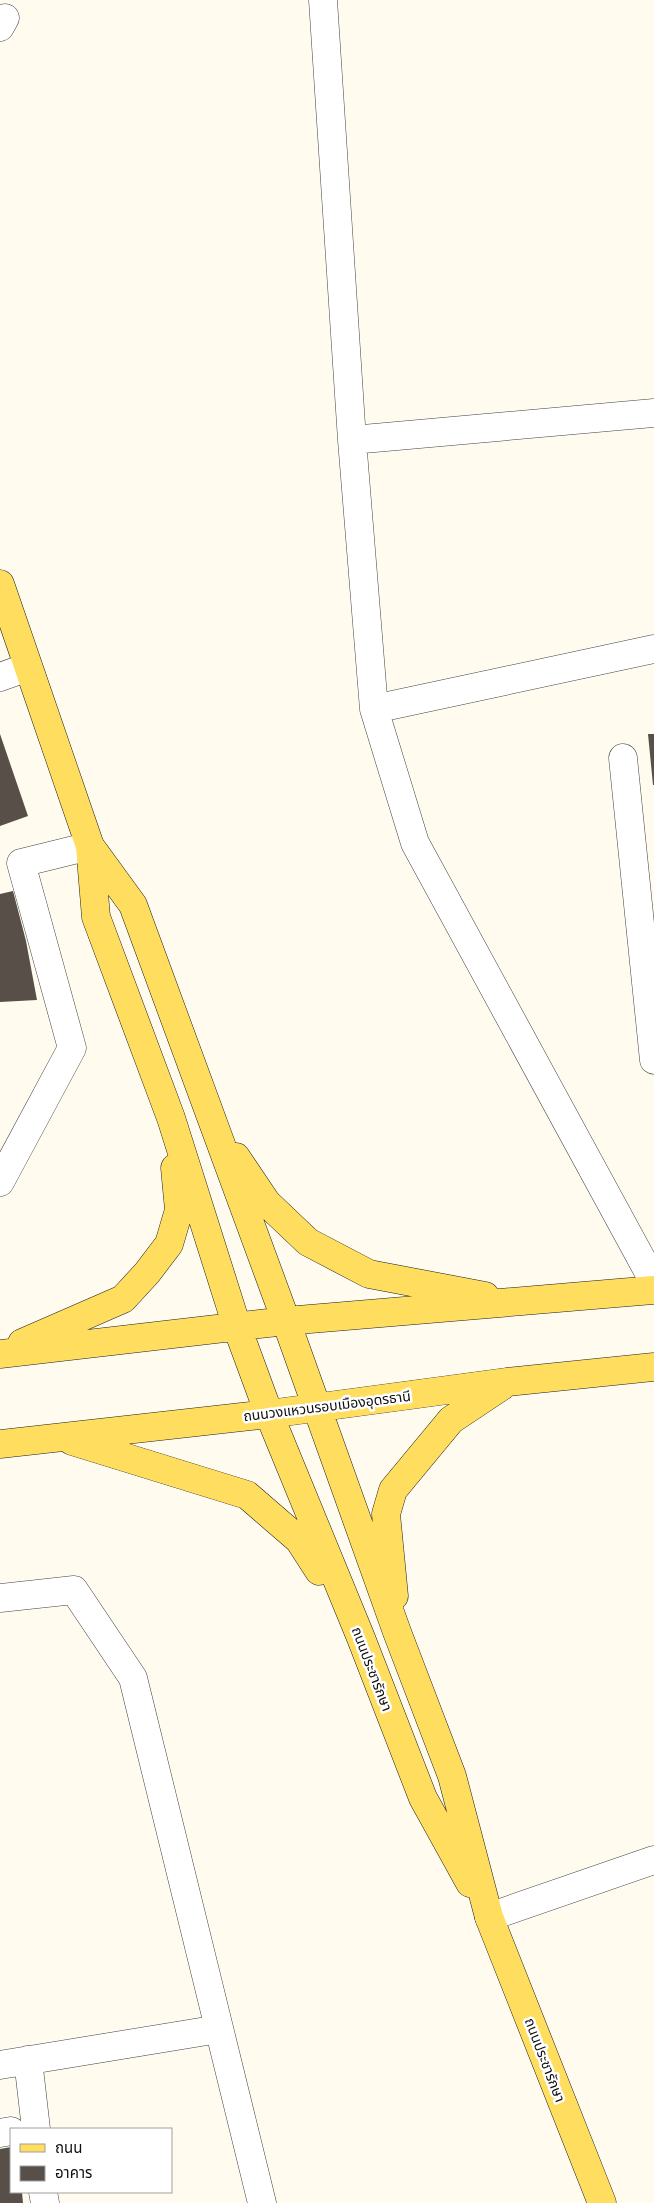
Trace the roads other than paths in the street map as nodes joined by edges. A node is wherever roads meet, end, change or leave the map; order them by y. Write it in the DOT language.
graph roads {
  1 [pos="323,0"];
  2 [pos="654,413"];
  3 [pos="352,440"];
  4 [pos="0,584"];
  5 [pos="654,649"];
  6 [pos="28,666"];
  7 [pos="0,677"];
  8 [pos="374,709"];
  9 [pos="623,758"];
  10 [pos="90,846"];
  11 [pos="11,865"];
  12 [pos="654,1060"];
  13 [pos="209,1116"];
  14 [pos="172,1118"];
  15 [pos="0,1182"];
  16 [pos="654,1282"];
  17 [pos="654,1290"];
  18 [pos="521,1303"];
  19 [pos="286,1321"];
  20 [pos="237,1327"];
  21 [pos="0,1354"];
  22 [pos="654,1367"];
  23 [pos="507,1382"];
  24 [pos="317,1408"];
  25 [pos="268,1414"];
  26 [pos="58,1438"];
  27 [pos="0,1444"];
  28 [pos="0,1598"];
  29 [pos="397,1632"];
  30 [pos="361,1638"];
  31 [pos="654,1860"];
  32 [pos="489,1917"];
  33 [pos="219,2029"];
  34 [pos="28,2060"];
  35 [pos="0,2065"];
  36 [pos="28,2128"];
  37 [pos="262,2203"];
  38 [pos="602,2203"];
  1 -- 3 [label="street"];
  2 -- 3 [label="street"];
  3 -- 8 [label="street"];
  4 -- 6 [label="main road"];
  5 -- 8 [label="street"];
  6 -- 7 [label="street"];
  6 -- 10 [label="main road"];
  8 -- 16 [label="street"];
  9 -- 12 [label="street"];
  10 -- 11 [label="street"];
  10 -- 13 [label="main road"];
  10 -- 14 [label="main road"];
  11 -- 15 [label="street"];
  13 -- 18 [label="main road"];
  13 -- 19 [label="main road, ถนนประชารักษา"];
  14 -- 20 [label="main road, ถนนประชารักษา"];
  14 -- 21 [label="main road"];
  17 -- 18 [label="main road"];
  18 -- 19 [label="main road"];
  19 -- 20 [label="main road"];
  19 -- 24 [label="main road, ถนนประชารักษา"];
  20 -- 21 [label="main road"];
  20 -- 25 [label="main road, ถนนประชารักษา"];
  22 -- 23 [label="main road, ถนนวงแหวนรอบเมืองอุดรธานี"];
  23 -- 24 [label="main road, ถนนวงแหวนรอบเมืองอุดรธานี"];
  23 -- 29 [label="main road"];
  24 -- 25 [label="main road, ถนนวงแหวนรอบเมืองอุดรธานี"];
  24 -- 29 [label="main road, ถนนประชารักษา"];
  25 -- 26 [label="main road, ถนนวงแหวนรอบเมืองอุดรธานี"];
  25 -- 30 [label="main road, ถนนประชารักษา"];
  26 -- 27 [label="main road, ถนนวงแหวนรอบเมืองอุดรธานี"];
  26 -- 30 [label="main road"];
  28 -- 33 [label="street"];
  29 -- 32 [label="main road, ถนนประชารักษา"];
  30 -- 32 [label="main road, ถนนประชารักษา"];
  31 -- 32 [label="street"];
  32 -- 38 [label="main road, ถนนประชารักษา"];
  33 -- 34 [label="street"];
  33 -- 37 [label="street"];
  34 -- 35 [label="street"];
  34 -- 36 [label="street"];
}
